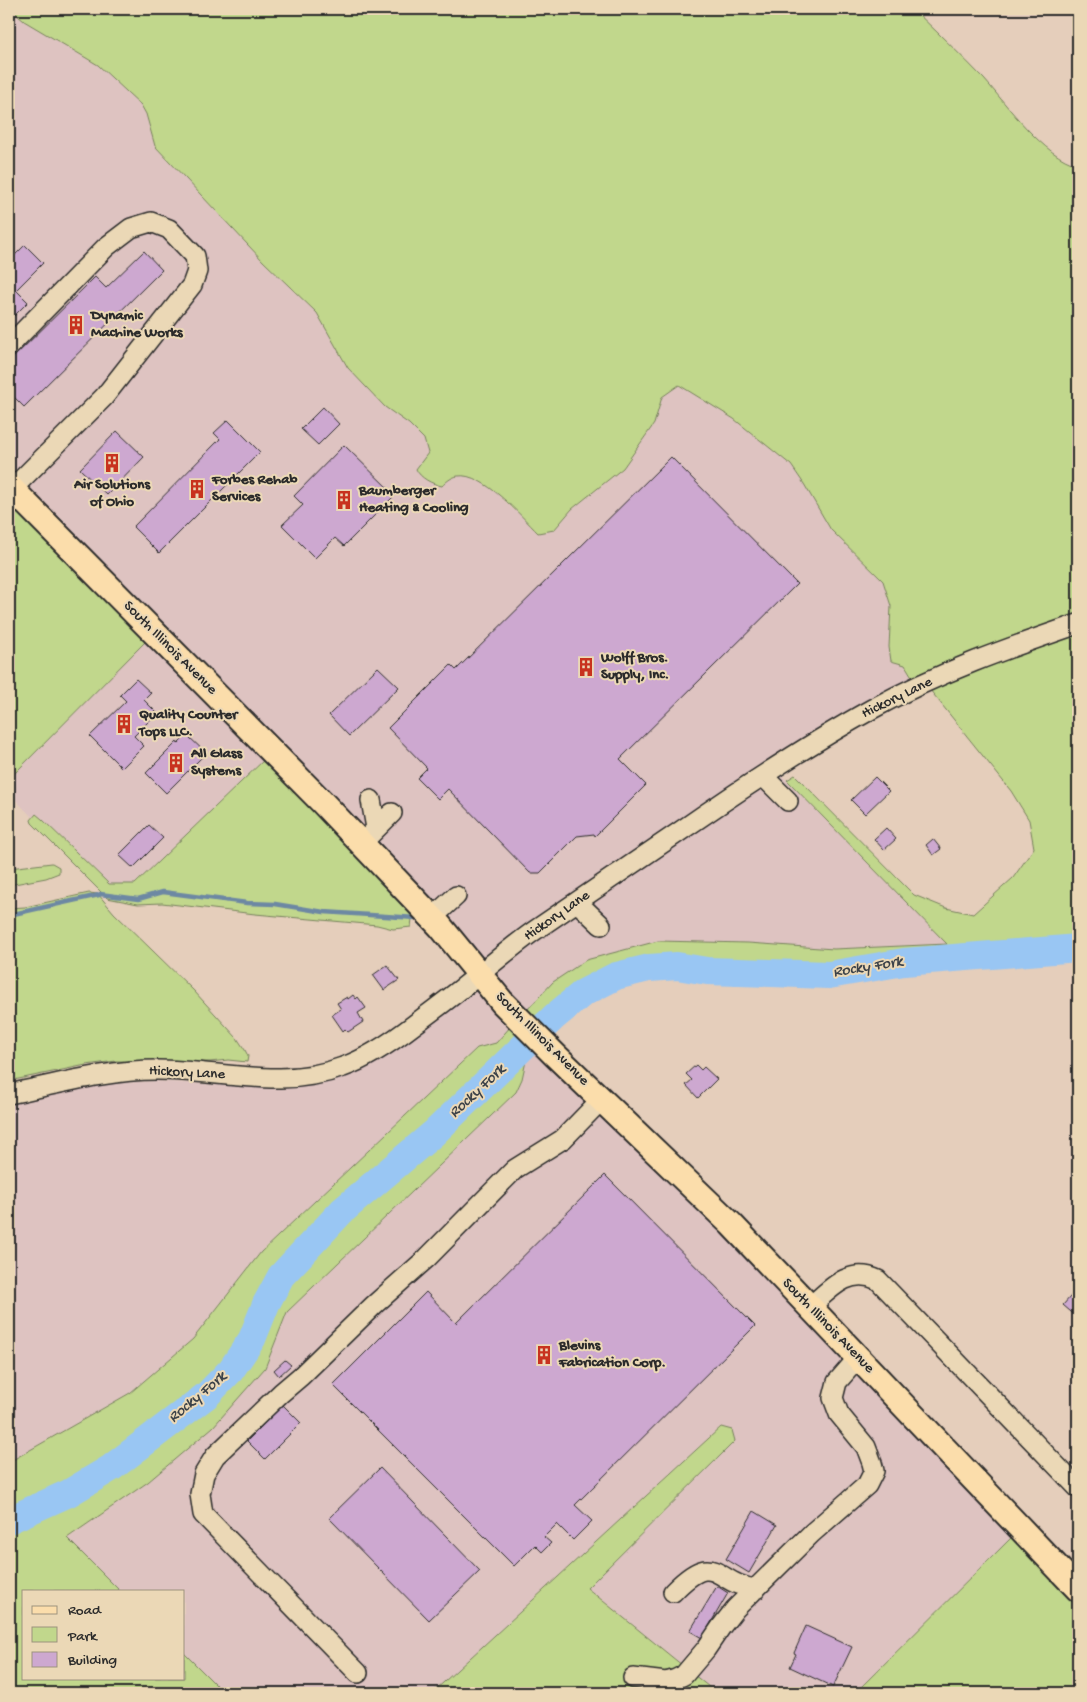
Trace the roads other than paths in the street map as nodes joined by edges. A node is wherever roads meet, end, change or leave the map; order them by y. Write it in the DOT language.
graph roads {
  1 [pos="9,346"];
  2 [pos="10,488"];
  3 [pos="1078,624"];
  4 [pos="763,776"];
  5 [pos="371,800"];
  6 [pos="788,801"];
  7 [pos="392,813"];
  8 [pos="369,836"];
  9 [pos="456,896"];
  10 [pos="576,902"];
  11 [pos="432,918"];
  12 [pos="601,925"];
  13 [pos="480,975"];
  14 [pos="9,1094"];
  15 [pos="602,1100"];
  16 [pos="810,1307"];
  17 [pos="858,1358"];
  18 [pos="1078,1488"];
  19 [pos="756,1589"];
  20 [pos="1078,1589"];
  21 [pos="674,1592"];
  22 [pos="358,1672"];
  23 [pos="632,1678"];
  1 -- 2 [label="street"];
  2 -- 8 [label="main road, South Illinois Avenue"];
  3 -- 4 [label="street, Hickory Lane"];
  4 -- 6 [label="street"];
  4 -- 10 [label="street, Hickory Lane"];
  5 -- 8 [label="street"];
  7 -- 8 [label="street"];
  8 -- 11 [label="main road, South Illinois Avenue"];
  9 -- 11 [label="street"];
  10 -- 12 [label="street"];
  10 -- 13 [label="street, Hickory Lane"];
  11 -- 13 [label="main road, South Illinois Avenue"];
  13 -- 14 [label="street, Hickory Lane"];
  13 -- 15 [label="main road, South Illinois Avenue"];
  15 -- 16 [label="main road, South Illinois Avenue"];
  15 -- 22 [label="street"];
  16 -- 17 [label="main road, South Illinois Avenue"];
  16 -- 18 [label="street"];
  17 -- 19 [label="street"];
  17 -- 20 [label="main road, South Illinois Avenue"];
  19 -- 21 [label="street"];
  19 -- 23 [label="street"];
}
